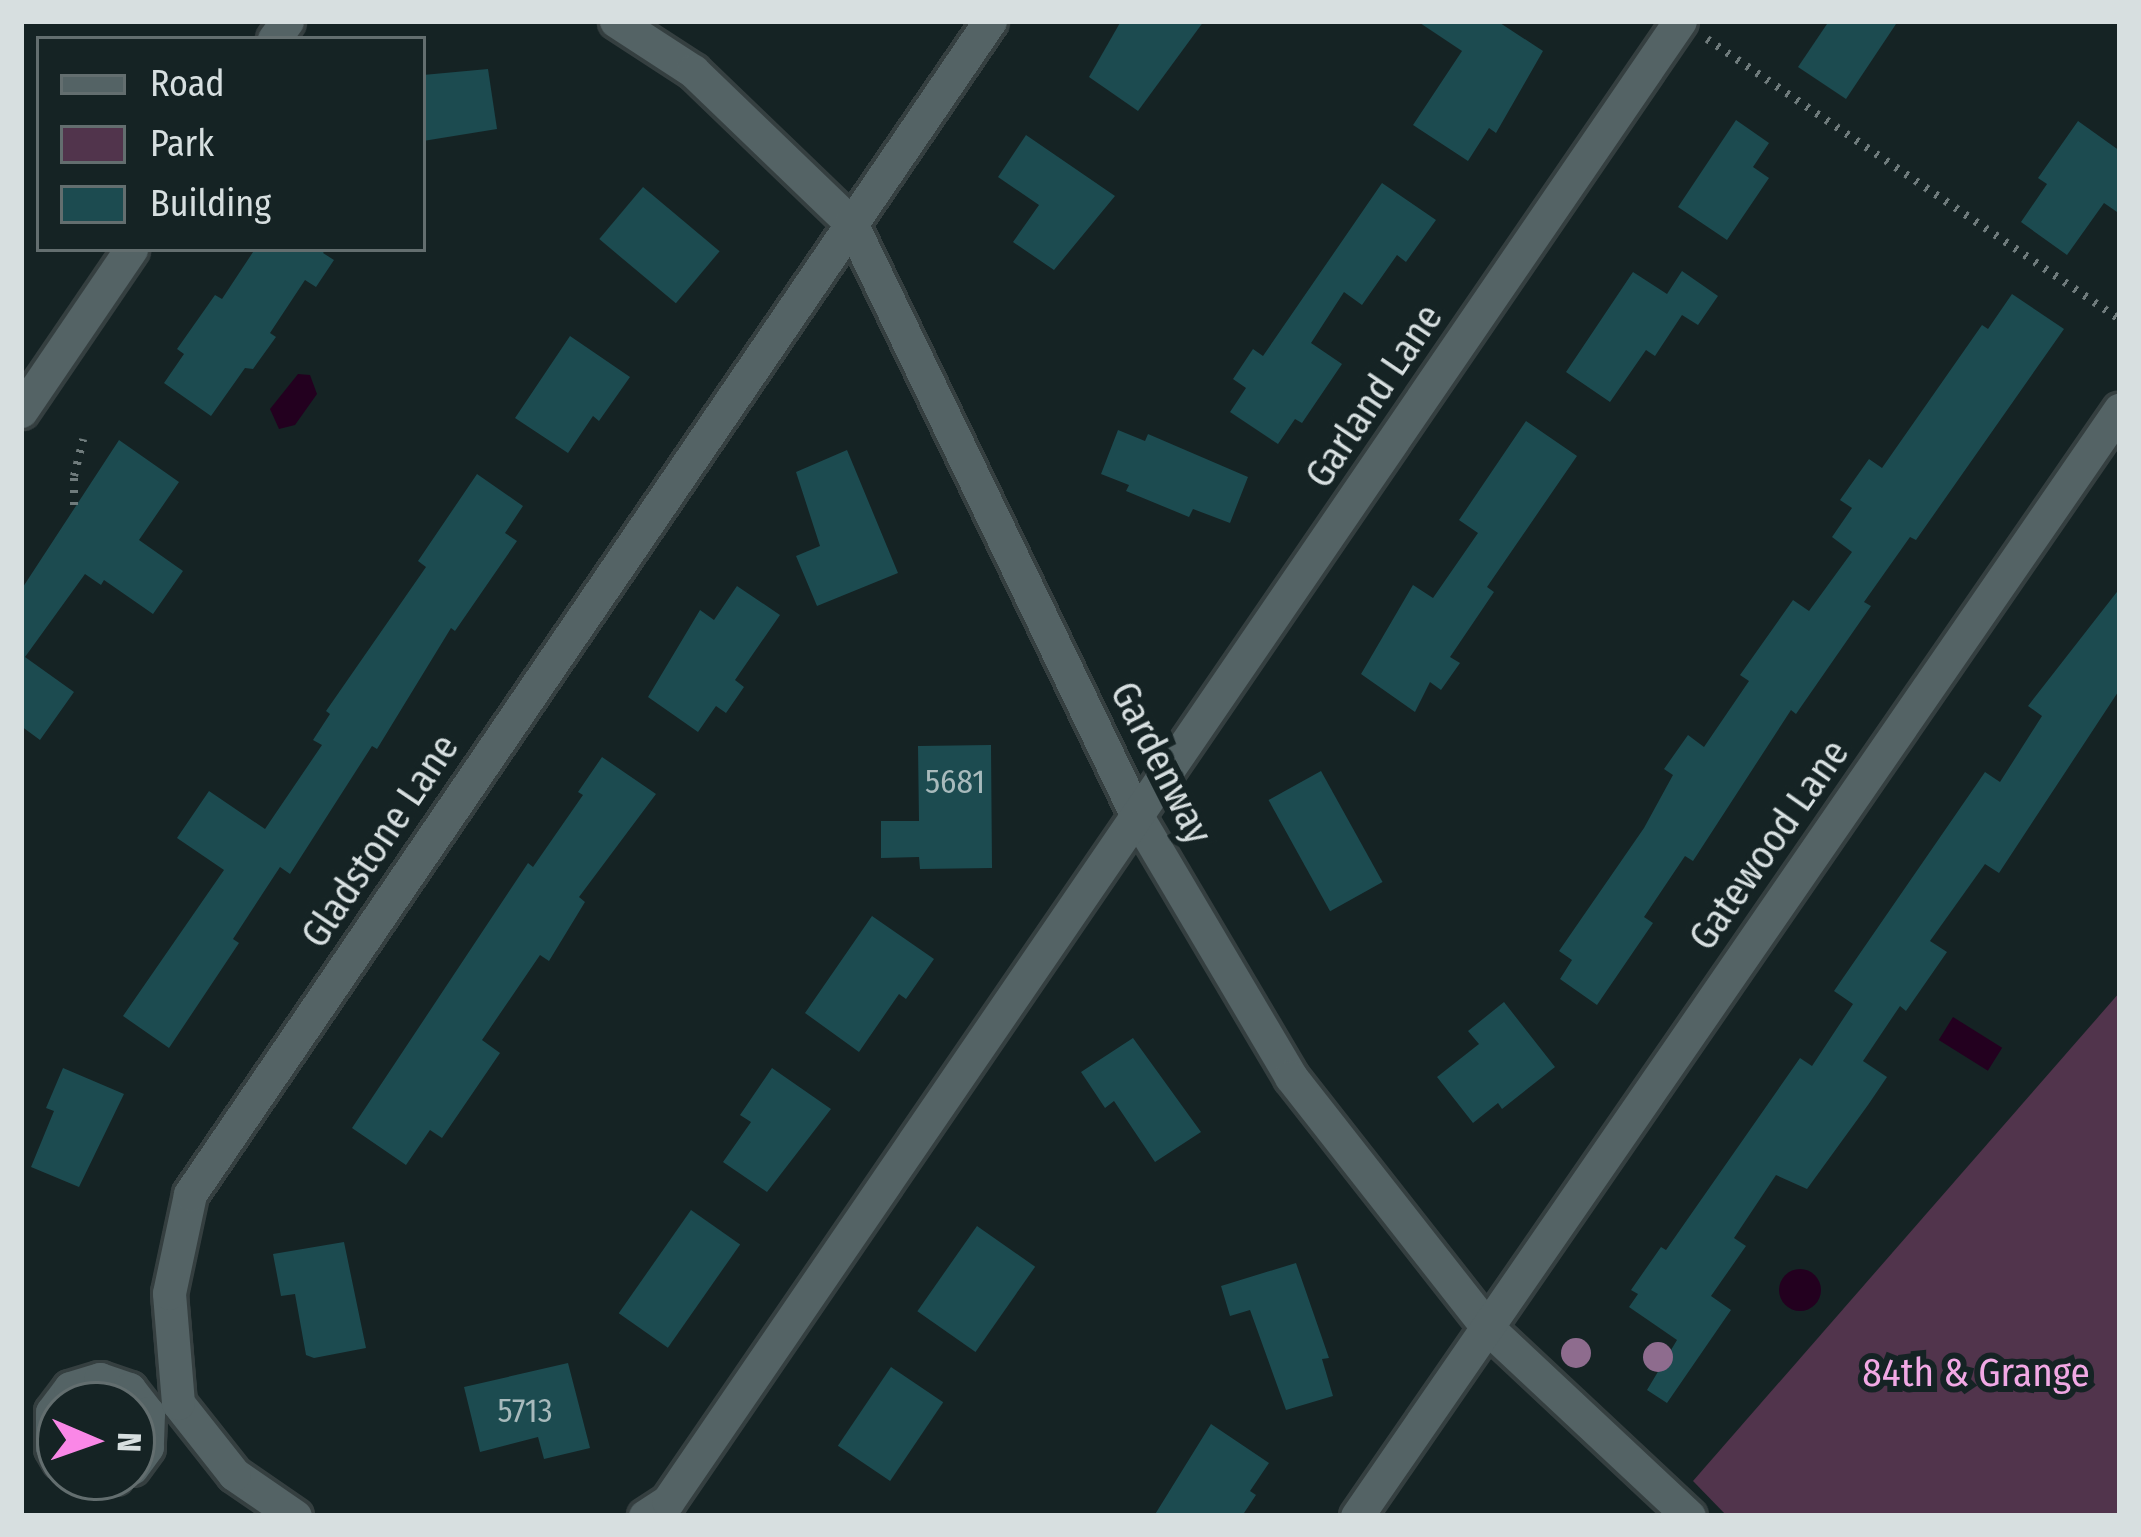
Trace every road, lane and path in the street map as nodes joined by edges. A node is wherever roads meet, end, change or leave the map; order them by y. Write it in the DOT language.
graph roads {
  1 [pos="616,21"];
  2 [pos="990,21"];
  3 [pos="1693,30"];
  4 [pos="851,223"];
  5 [pos="129,252"];
  6 [pos="2120,320"];
  7 [pos="2120,409"];
  8 [pos="21,411"];
  9 [pos="83,439"];
  10 [pos="74,506"];
  11 [pos="1138,818"];
  12 [pos="1488,1328"];
  13 [pos="156,1404"];
  14 [pos="163,1408"];
  15 [pos="156,1426"];
  16 [pos="296,1516"];
  17 [pos="646,1516"];
  18 [pos="1357,1516"];
  19 [pos="1689,1516"];
  1 -- 4 [label="street, Gardenway"];
  2 -- 4 [label="street, Gladstone Lane"];
  3 -- 6 [label="path"];
  3 -- 11 [label="street, Garland Lane"];
  4 -- 11 [label="street, Gardenway"];
  4 -- 14 [label="street, Gladstone Lane"];
  5 -- 8 [label="street"];
  7 -- 12 [label="street, Gatewood Lane"];
  9 -- 10 [label="path"];
  11 -- 12 [label="street, Gardenway"];
  11 -- 17 [label="street"];
  12 -- 18 [label="street, Gatewood Lane"];
  12 -- 19 [label="street, Gardenway"];
  13 -- 14 [label="street"];
  14 -- 15 [label="street"];
  14 -- 16 [label="street"];
}
